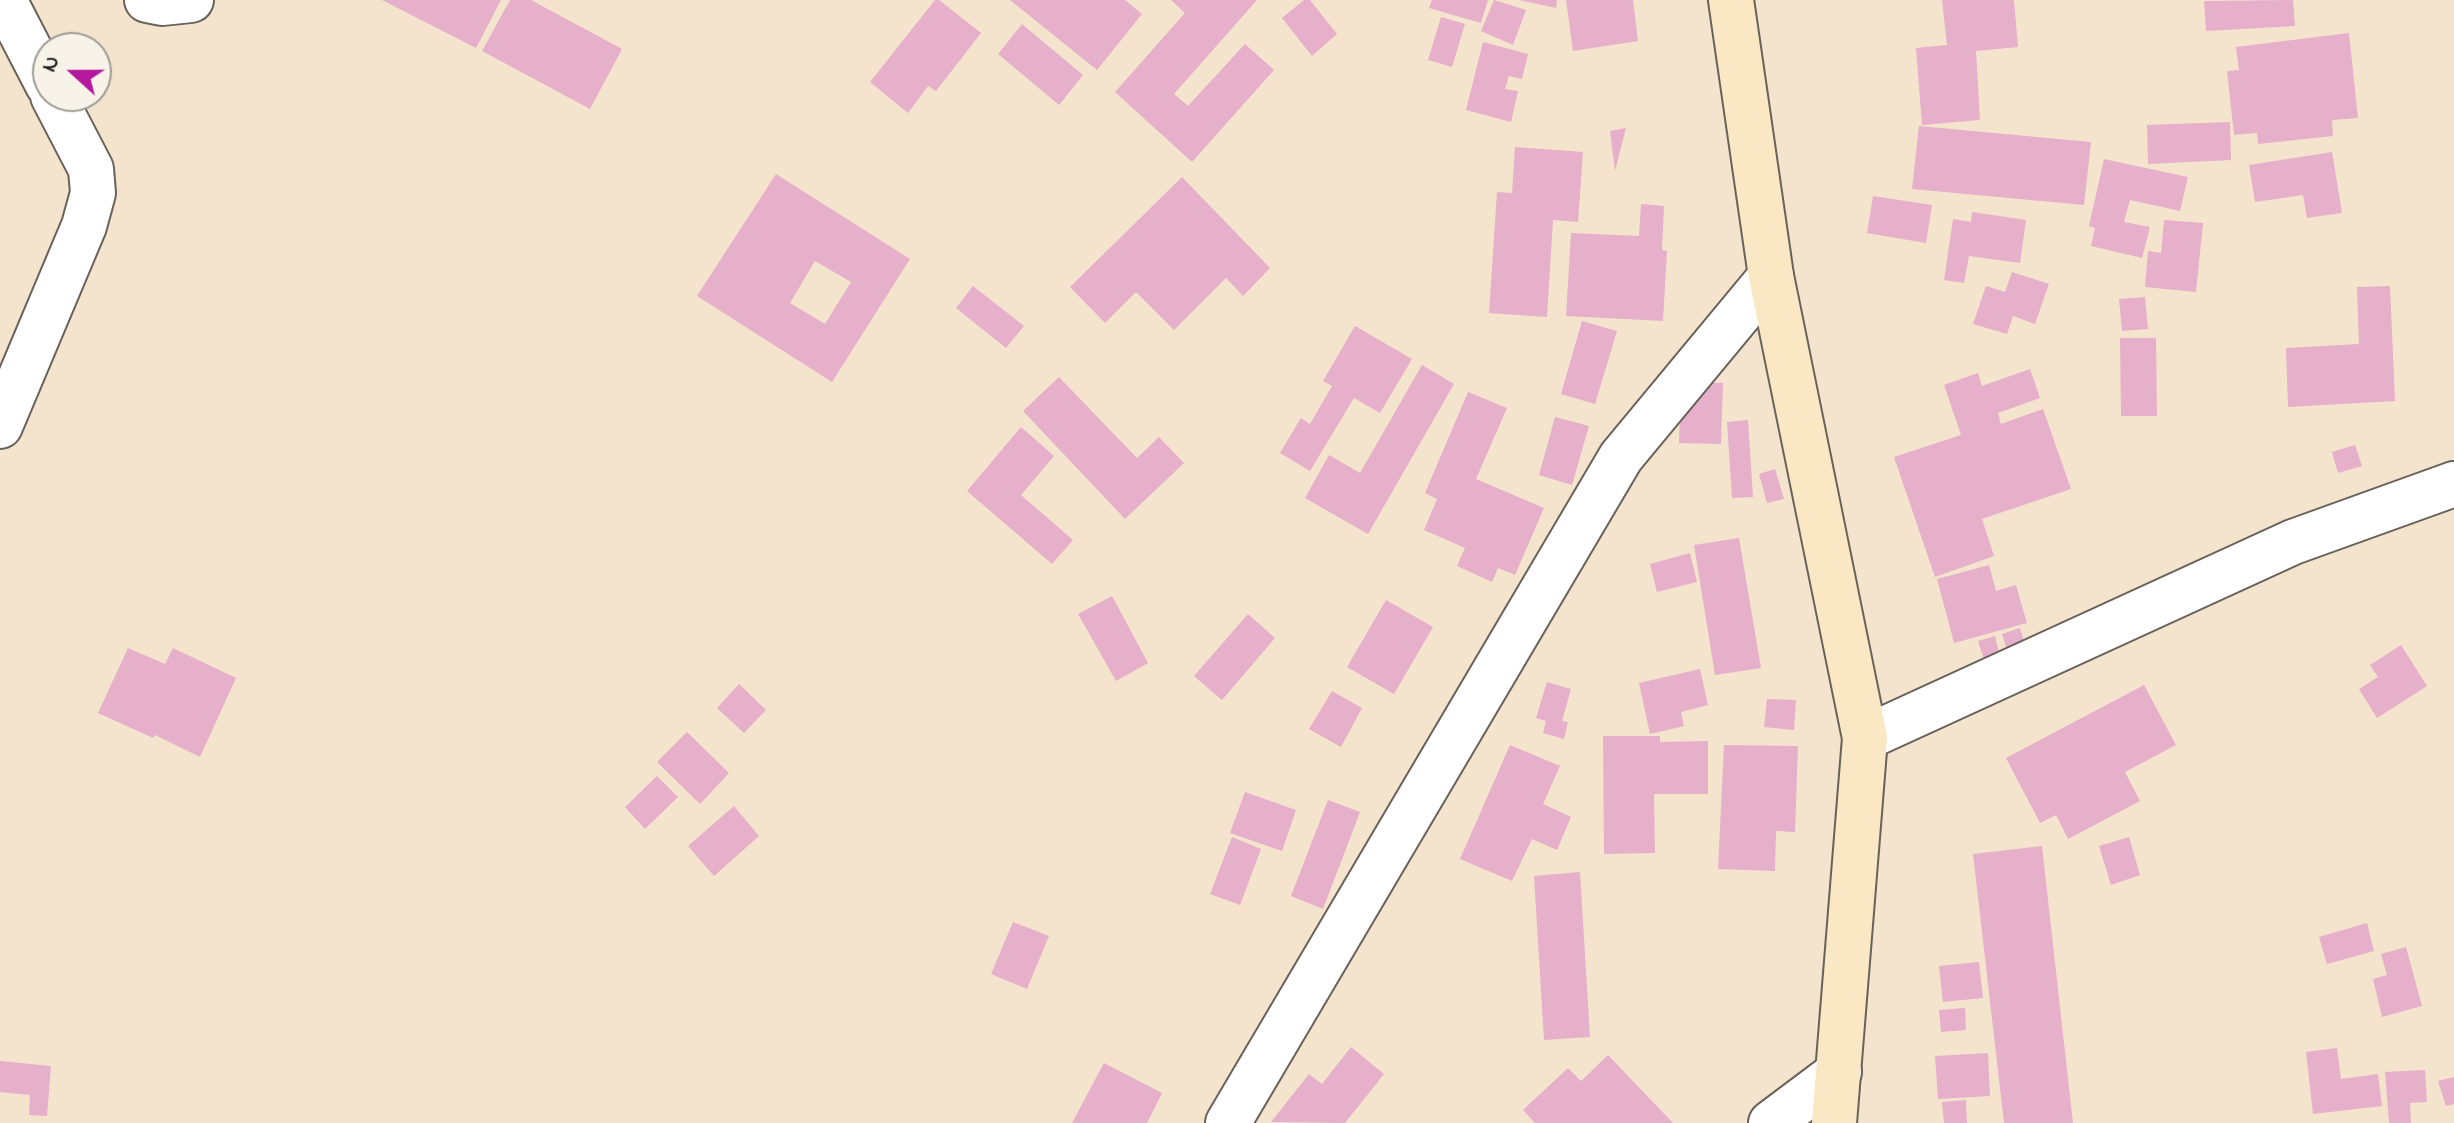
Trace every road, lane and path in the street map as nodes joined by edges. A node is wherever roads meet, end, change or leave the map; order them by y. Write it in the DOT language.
graph roads {
  1 [pos="4,0"];
  2 [pos="147,0"];
  3 [pos="191,0"];
  4 [pos="1731,0"];
  5 [pos="32,54"];
  6 [pos="61,112"];
  7 [pos="1771,276"];
  8 [pos="0,426"];
  9 [pos="2454,484"];
  10 [pos="1865,738"];
  11 [pos="1839,1072"];
  12 [pos="1228,1123"];
  13 [pos="1771,1123"];
  14 [pos="1834,1123"];
  1 -- 5 [label="street"];
  2 -- 3 [label="street"];
  4 -- 7 [label="main road"];
  6 -- 8 [label="street"];
  7 -- 10 [label="main road"];
  7 -- 12 [label="street"];
  9 -- 10 [label="street"];
  10 -- 11 [label="main road"];
  11 -- 13 [label="street"];
  11 -- 14 [label="main road"];
}
